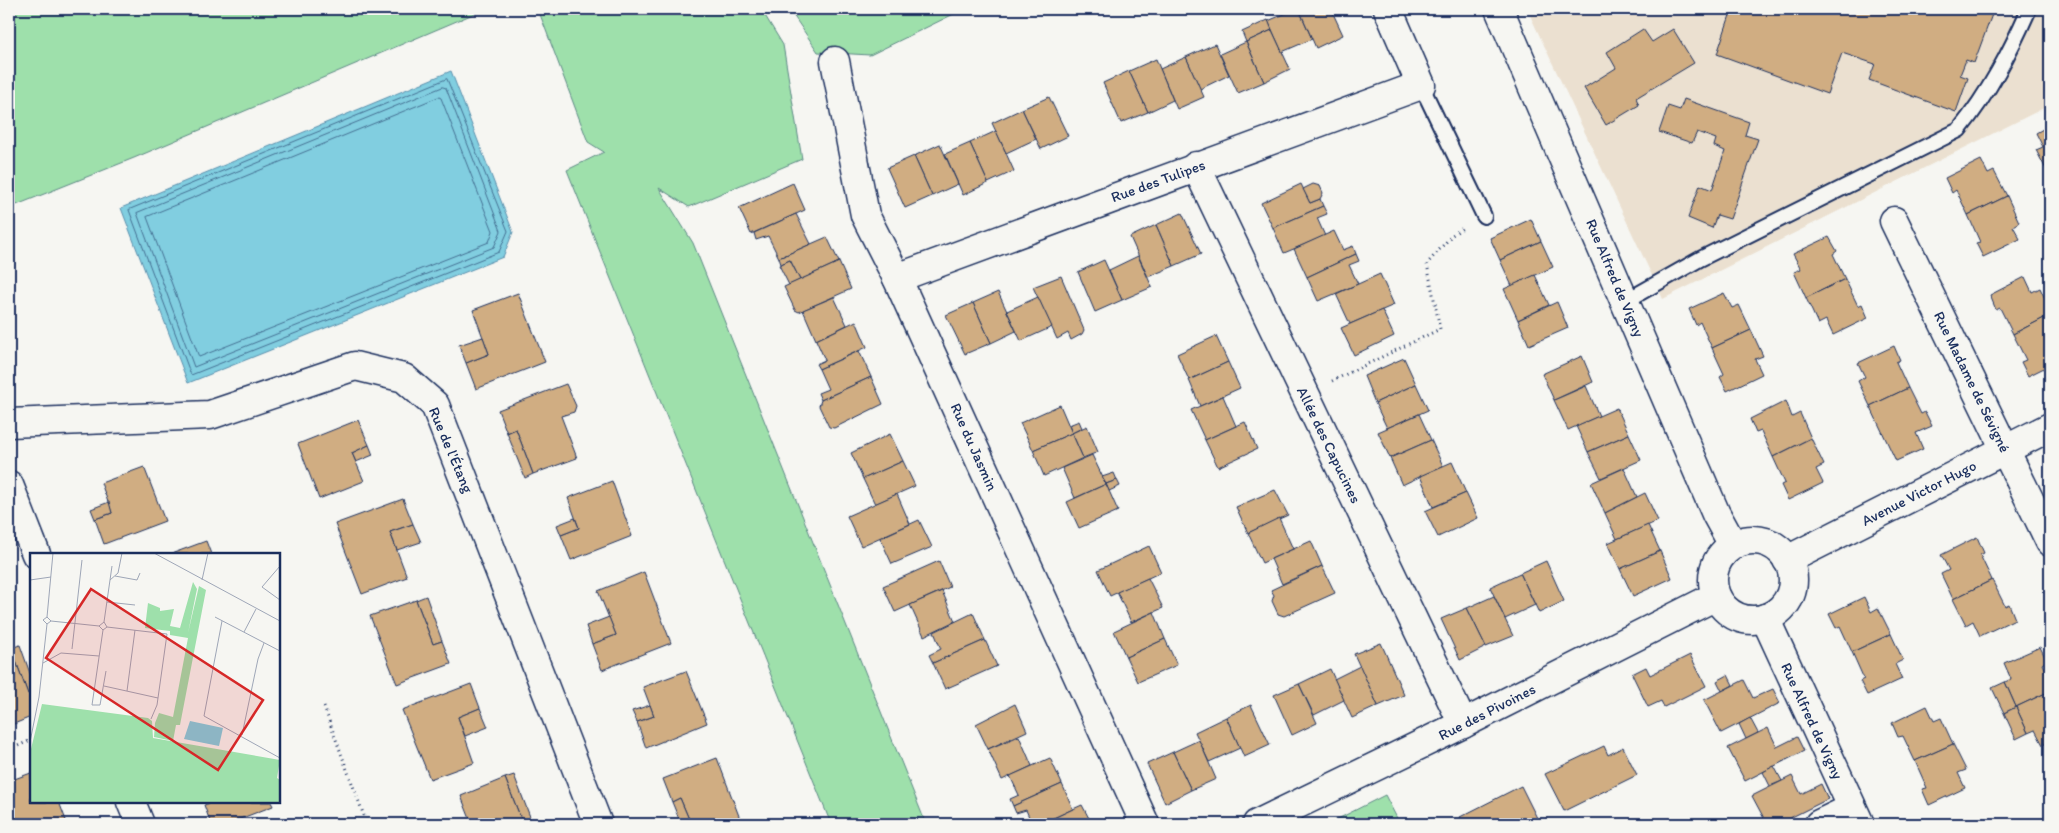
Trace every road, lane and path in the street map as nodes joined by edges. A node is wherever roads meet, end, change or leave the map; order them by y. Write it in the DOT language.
graph roads {
  1 [pos="1388,9"];
  2 [pos="1499,9"];
  3 [pos="2029,9"];
  4 [pos="835,61"];
  5 [pos="1421,84"];
  6 [pos="1196,166"];
  7 [pos="1484,216"];
  8 [pos="1894,221"];
  9 [pos="897,278"];
  10 [pos="1624,302"];
  11 [pos="1305,394"];
  12 [pos="9,423"];
  13 [pos="2050,427"];
  14 [pos="2005,449"];
  15 [pos="9,485"];
  16 [pos="2050,542"];
  17 [pos="1733,545"];
  18 [pos="36,553"];
  19 [pos="1788,560"];
  20 [pos="1716,596"];
  21 [pos="1765,618"];
  22 [pos="324,707"];
  23 [pos="1462,724"];
  24 [pos="30,740"];
  25 [pos="9,750"];
  26 [pos="131,803"];
  27 [pos="1856,816"];
  28 [pos="140,824"];
  29 [pos="367,824"];
  30 [pos="598,824"];
  31 [pos="1145,824"];
  32 [pos="1256,824"];
  33 [pos="1819,824"];
  1 -- 5 [label="street"];
  2 -- 10 [label="street, Rue Alfred de Vigny"];
  3 -- 10 [label="lane"];
  4 -- 9 [label="street, Rue du Jasmin"];
  5 -- 6 [label="street, Rue des Tulipes"];
  5 -- 7 [label="lane"];
  6 -- 9 [label="street, Rue des Tulipes"];
  6 -- 11 [label="street, Allée des Capucines"];
  7 -- 11 [label="path"];
  8 -- 14 [label="street, Rue Madame de Sévigné"];
  9 -- 31 [label="street, Rue du Jasmin"];
  10 -- 17 [label="street, Rue Alfred de Vigny"];
  11 -- 23 [label="street, Allée des Capucines"];
  12 -- 30 [label="street, Rue de l'Étang"];
  13 -- 14 [label="street, Avenue Victor Hugo"];
  14 -- 16 [label="street, Rue Madame de Sévigné"];
  14 -- 19 [label="street, Avenue Victor Hugo"];
  15 -- 18 [label="street"];
  17 -- 19 [label="street"];
  17 -- 20 [label="street"];
  19 -- 21 [label="street"];
  20 -- 21 [label="street"];
  20 -- 23 [label="street, Rue des Pivoines"];
  21 -- 27 [label="street, Rue Alfred de Vigny"];
  22 -- 29 [label="path"];
  23 -- 32 [label="street, Rue des Pivoines"];
  24 -- 25 [label="path"];
  26 -- 28 [label="street"];
  27 -- 33 [label="street"];
}
